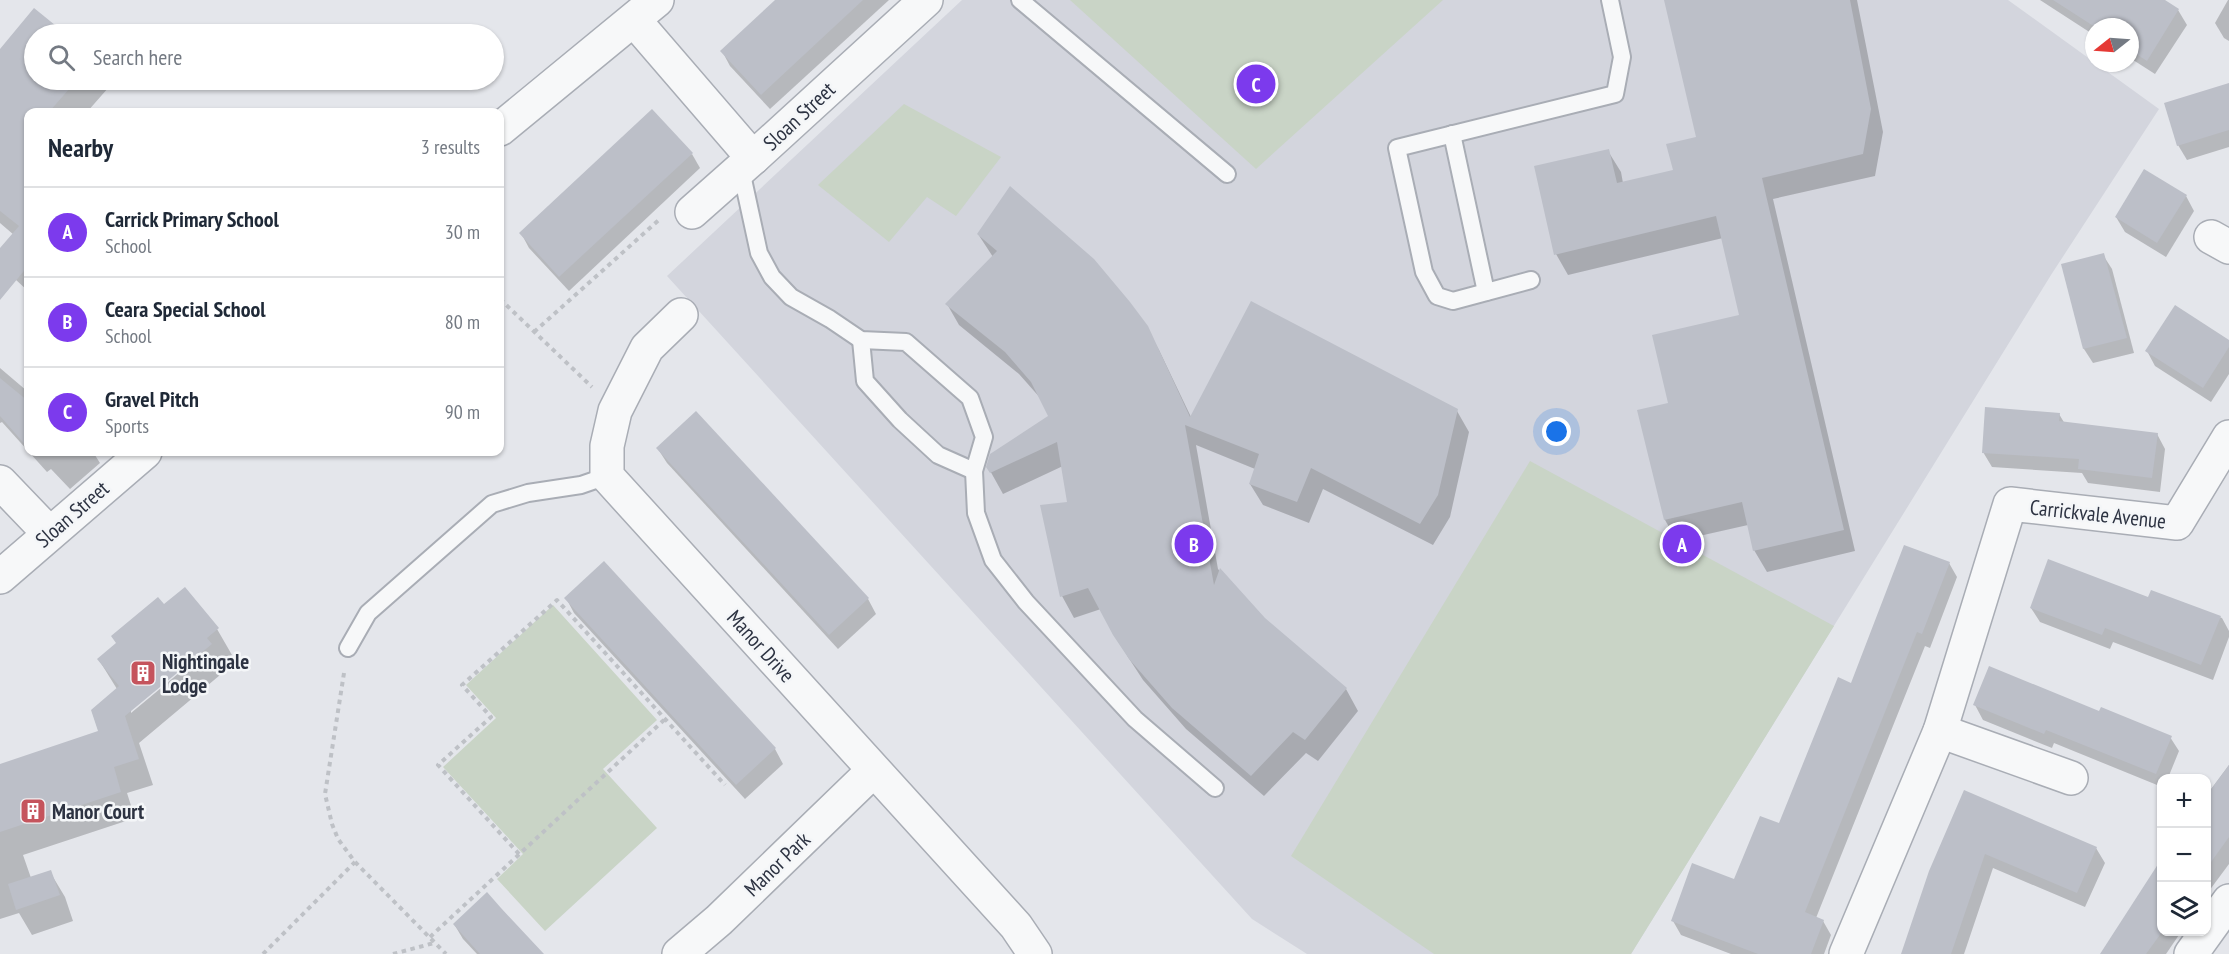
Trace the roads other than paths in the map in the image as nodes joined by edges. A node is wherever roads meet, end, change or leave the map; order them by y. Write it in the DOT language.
graph roads {
  1 [pos="926,0"];
  2 [pos="1020,0"];
  3 [pos="1610,0"];
  4 [pos="642,7"];
  5 [pos="504,126"];
  6 [pos="1452,134"];
  7 [pos="747,164"];
  8 [pos="1227,174"];
  9 [pos="692,212"];
  10 [pos="1531,280"];
  11 [pos="1486,292"];
  12 [pos="681,315"];
  13 [pos="861,340"];
  14 [pos="2229,437"];
  15 [pos="140,456"];
  16 [pos="974,471"];
  17 [pos="607,476"];
  18 [pos="0,482"];
  19 [pos="49,533"];
  20 [pos="0,577"];
  21 [pos="348,648"];
  22 [pos="1940,731"];
  23 [pos="873,771"];
  24 [pos="2071,778"];
  25 [pos="1215,788"];
  26 [pos="2229,901"];
  27 [pos="679,954"];
  28 [pos="1035,954"];
  29 [pos="1846,954"];
  30 [pos="2191,954"];
  1 -- 7 [label="street, Sloan Street"];
  2 -- 8 [label="lane"];
  3 -- 6 [label="lane"];
  4 -- 5 [label="street, Sloan Street"];
  4 -- 7 [label="street, Sloan Street"];
  6 -- 11 [label="lane"];
  6 -- 11 [label="lane"];
  7 -- 9 [label="street"];
  7 -- 13 [label="lane"];
  10 -- 11 [label="lane"];
  12 -- 17 [label="street"];
  13 -- 16 [label="lane"];
  13 -- 16 [label="lane"];
  14 -- 22 [label="street, Carrickvale Avenue"];
  15 -- 19 [label="street, Sloan Street"];
  16 -- 25 [label="lane"];
  17 -- 21 [label="lane"];
  17 -- 23 [label="street, Manor Drive"];
  18 -- 19 [label="street"];
  19 -- 20 [label="street, Sloan Street"];
  22 -- 24 [label="street"];
  22 -- 29 [label="street, Carrickvale Avenue"];
  23 -- 27 [label="street, Manor Park"];
  23 -- 28 [label="street, Manor Drive"];
  26 -- 30 [label="street"];
}
